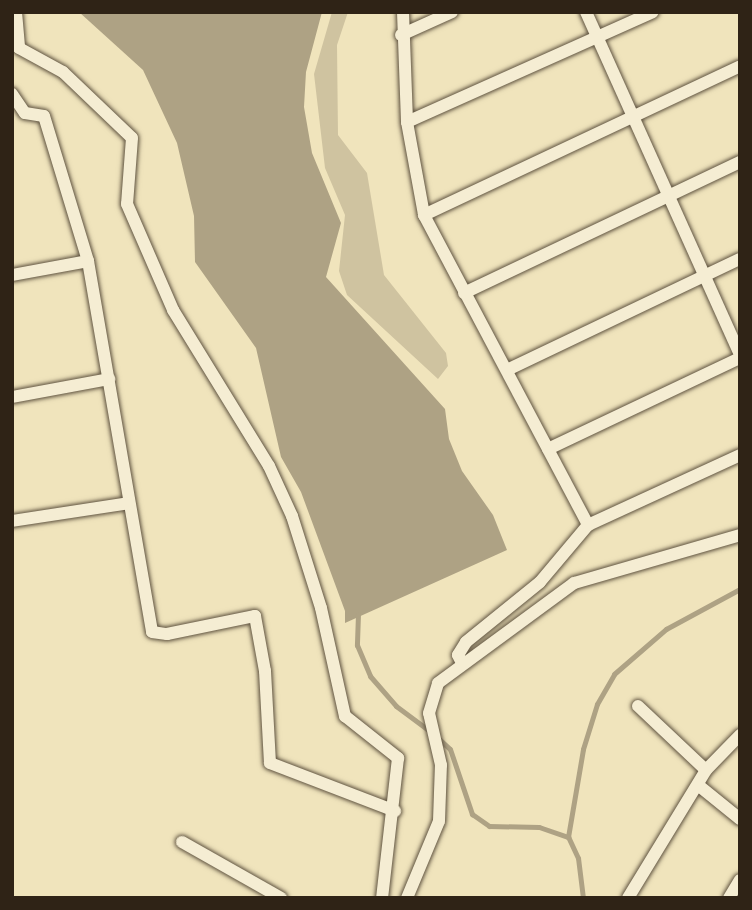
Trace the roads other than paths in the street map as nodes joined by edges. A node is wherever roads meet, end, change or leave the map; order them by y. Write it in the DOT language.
graph roads {
  1 [pos="16,12"];
  2 [pos="403,12"];
  3 [pos="452,12"];
  4 [pos="586,12"];
  5 [pos="653,12"];
  6 [pos="401,35"];
  7 [pos="598,38"];
  8 [pos="740,66"];
  9 [pos="12,94"];
  10 [pos="634,118"];
  11 [pos="407,122"];
  12 [pos="740,162"];
  13 [pos="672,198"];
  14 [pos="424,215"];
  15 [pos="740,259"];
  16 [pos="88,261"];
  17 [pos="12,275"];
  18 [pos="708,277"];
  19 [pos="464,293"];
  20 [pos="740,356"];
  21 [pos="507,370"];
  22 [pos="109,379"];
  23 [pos="12,397"];
  24 [pos="548,449"];
  25 [pos="740,455"];
  26 [pos="129,503"];
  27 [pos="12,521"];
  28 [pos="588,525"];
  29 [pos="740,535"];
  30 [pos="462,663"];
  31 [pos="638,706"];
  32 [pos="740,735"];
  33 [pos="706,770"];
  34 [pos="698,785"];
  35 [pos="395,811"];
  36 [pos="740,819"];
  37 [pos="182,842"];
  38 [pos="740,880"];
  39 [pos="281,898"];
  40 [pos="382,898"];
  41 [pos="407,898"];
  42 [pos="628,898"];
  43 [pos="729,898"];
  1 -- 35 [label="street"];
  2 -- 6 [label="street"];
  3 -- 6 [label="street"];
  4 -- 7 [label="street"];
  5 -- 7 [label="street"];
  6 -- 11 [label="street"];
  7 -- 10 [label="street"];
  7 -- 11 [label="street"];
  8 -- 10 [label="street"];
  9 -- 16 [label="street"];
  10 -- 13 [label="street"];
  10 -- 14 [label="street"];
  11 -- 14 [label="street"];
  12 -- 13 [label="street"];
  13 -- 18 [label="street"];
  13 -- 19 [label="street"];
  14 -- 19 [label="street"];
  15 -- 18 [label="street"];
  16 -- 17 [label="street"];
  16 -- 22 [label="street"];
  18 -- 20 [label="street"];
  18 -- 21 [label="street"];
  19 -- 21 [label="street"];
  20 -- 24 [label="street"];
  21 -- 24 [label="street"];
  22 -- 23 [label="street"];
  22 -- 26 [label="street"];
  24 -- 28 [label="street"];
  25 -- 28 [label="street"];
  26 -- 27 [label="street"];
  26 -- 35 [label="street"];
  28 -- 30 [label="street"];
  29 -- 30 [label="street"];
  30 -- 41 [label="street"];
  31 -- 33 [label="street"];
  32 -- 33 [label="street"];
  33 -- 34 [label="street"];
  34 -- 36 [label="street"];
  34 -- 42 [label="street"];
  35 -- 40 [label="street"];
  37 -- 39 [label="street"];
  38 -- 43 [label="street"];
}
